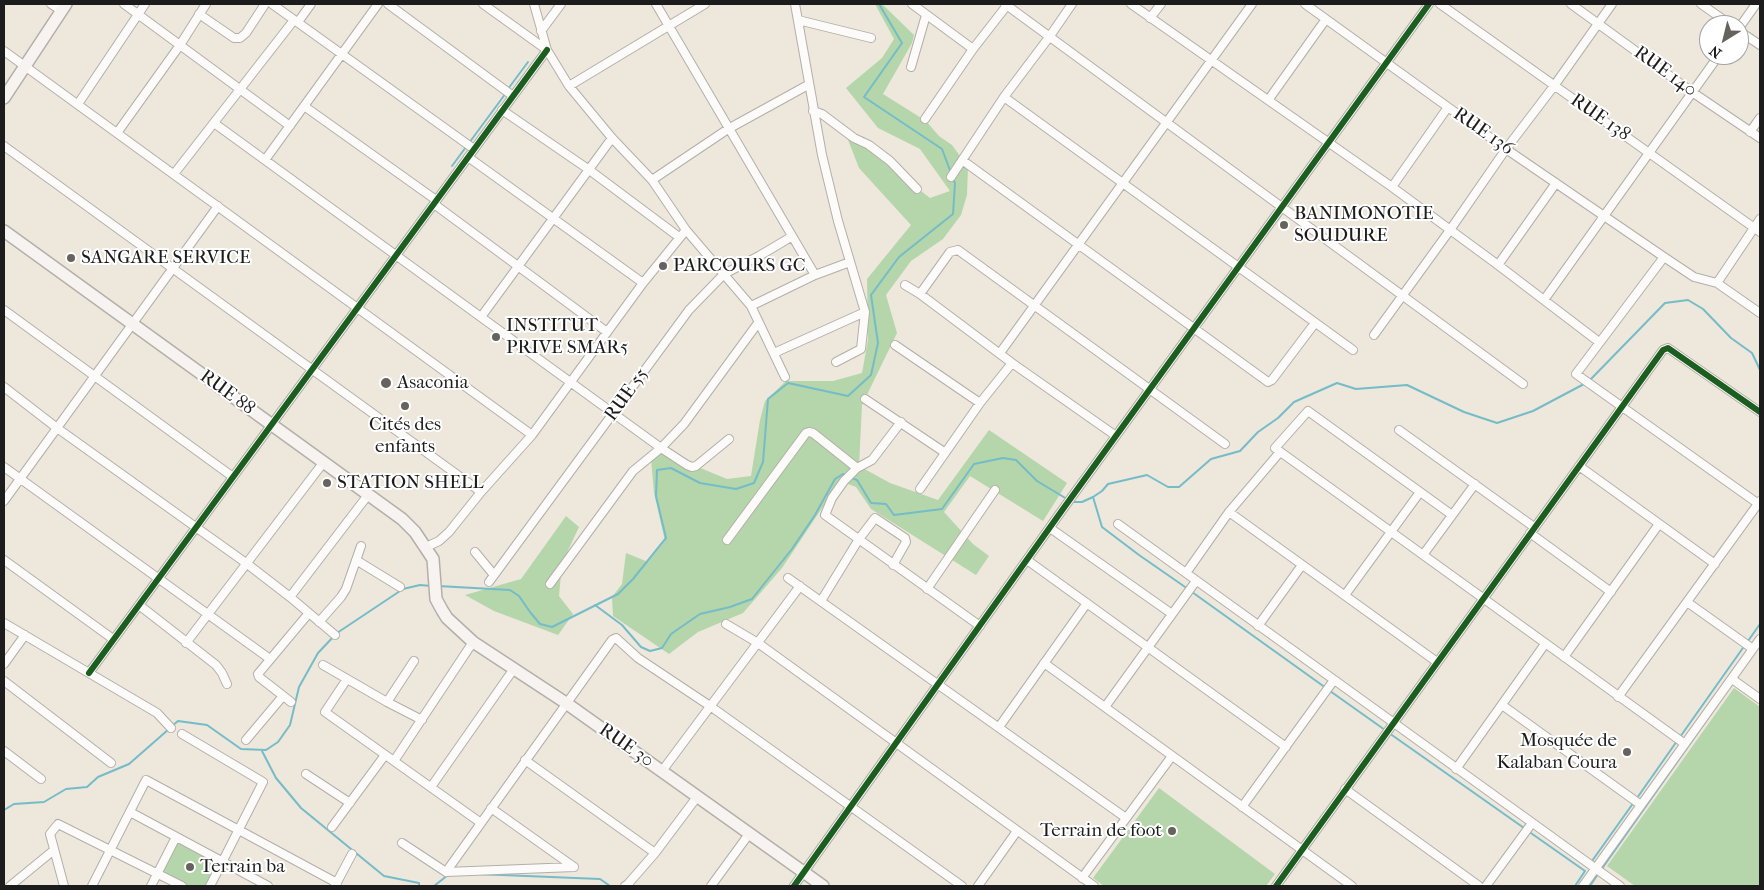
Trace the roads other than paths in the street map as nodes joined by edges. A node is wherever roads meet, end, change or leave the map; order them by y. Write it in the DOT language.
graph roads {
  1 [pos="51,4"];
  2 [pos="124,4"];
  3 [pos="145,4"];
  4 [pos="206,4"];
  5 [pos="265,4"];
  6 [pos="272,4"];
  7 [pos="311,4"];
  8 [pos="378,4"];
  9 [pos="388,4"];
  10 [pos="483,4"];
  11 [pos="534,4"];
  12 [pos="561,4"];
  13 [pos="656,4"];
  14 [pos="705,4"];
  15 [pos="795,4"];
  16 [pos="912,4"];
  17 [pos="1007,4"];
  18 [pos="1072,4"];
  19 [pos="1131,4"];
  20 [pos="1161,4"];
  21 [pos="1252,4"];
  22 [pos="1305,4"];
  23 [pos="1429,4"];
  24 [pos="1440,4"];
  25 [pos="1570,4"];
  26 [pos="1612,4"];
  27 [pos="1701,4"];
  28 [pos="1756,4"];
  29 [pos="64,8"];
  30 [pos="199,14"];
  31 [pos="139,15"];
  32 [pos="926,15"];
  33 [pos="1717,15"];
  34 [pos="1749,15"];
  35 [pos="1150,18"];
  36 [pos="1326,19"];
  37 [pos="798,20"];
  38 [pos="296,21"];
  39 [pos="1598,24"];
  40 [pos="669,26"];
  41 [pos="542,31"];
  42 [pos="1050,36"];
  43 [pos="1749,37"];
  44 [pos="871,38"];
  45 [pos="180,45"];
  46 [pos="1760,45"];
  47 [pos="973,49"];
  48 [pos="4,50"];
  49 [pos="547,50"];
  50 [pos="342,54"];
  51 [pos="1210,61"];
  52 [pos="1386,63"];
  53 [pos="1712,65"];
  54 [pos="25,66"];
  55 [pos="911,67"];
  56 [pos="808,85"];
  57 [pos="569,86"];
  58 [pos="1554,86"];
  59 [pos="240,89"];
  60 [pos="1692,92"];
  61 [pos="513,96"];
  62 [pos="1004,97"];
  63 [pos="4,98"];
  64 [pos="1269,99"];
  65 [pos="78,104"];
  66 [pos="304,106"];
  67 [pos="1448,107"];
  68 [pos="502,110"];
  69 [pos="813,111"];
  70 [pos="925,118"];
  71 [pos="1760,118"];
  72 [pos="214,123"];
  73 [pos="1166,123"];
  74 [pos="290,126"];
  75 [pos="728,129"];
  76 [pos="1750,132"];
  77 [pos="117,133"];
  78 [pos="612,138"];
  79 [pos="1760,138"];
  80 [pos="1329,143"];
  81 [pos="4,146"];
  82 [pos="474,149"];
  83 [pos="1506,149"];
  84 [pos="1648,152"];
  85 [pos="468,157"];
  86 [pos="265,160"];
  87 [pos="962,160"];
  88 [pos="588,169"];
  89 [pos="174,174"];
  90 [pos="951,177"];
  91 [pos="652,180"];
  92 [pos="1122,183"];
  93 [pos="1556,183"];
  94 [pos="1392,187"];
  95 [pos="917,189"];
  96 [pos="435,202"];
  97 [pos="218,206"];
  98 [pos="1282,207"];
  99 [pos="1603,216"];
  100 [pos="553,217"];
  101 [pos="1760,219"];
  102 [pos="686,230"];
  103 [pos="1450,230"];
  104 [pos="1757,230"];
  105 [pos="4,231"];
  106 [pos="679,237"];
  107 [pos="791,237"];
  108 [pos="1078,245"];
  109 [pos="396,255"];
  110 [pos="1664,258"];
  111 [pos="850,262"];
  112 [pos="1498,264"];
  113 [pos="518,265"];
  114 [pos="1238,267"];
  115 [pos="173,268"];
  116 [pos="724,274"];
  117 [pos="815,275"];
  118 [pos="643,283"];
  119 [pos="1717,283"];
  120 [pos="905,285"];
  121 [pos="920,294"];
  122 [pos="1404,295"];
  123 [pos="1544,300"];
  124 [pos="1034,305"];
  125 [pos="751,306"];
  126 [pos="357,308"];
  127 [pos="4,310"];
  128 [pos="865,312"];
  129 [pos="1760,313"];
  130 [pos="481,317"];
  131 [pos="758,322"];
  132 [pos="1315,323"];
  133 [pos="132,325"];
  134 [pos="1193,329"];
  135 [pos="608,332"];
  136 [pos="1374,335"];
  137 [pos="1599,342"];
  138 [pos="895,345"];
  139 [pos="1352,350"];
  140 [pos="774,353"];
  141 [pos="1000,353"];
  142 [pos="836,362"];
  143 [pos="1012,363"];
  144 [pos="312,369"];
  145 [pos="94,376"];
  146 [pos="785,377"];
  147 [pos="570,382"];
  148 [pos="1523,384"];
  149 [pos="4,386"];
  150 [pos="1150,389"];
  151 [pos="864,399"];
  152 [pos="980,403"];
  153 [pos="1621,406"];
  154 [pos="1760,412"];
  155 [pos="613,413"];
  156 [pos="901,422"];
  157 [pos="271,425"];
  158 [pos="57,428"];
  159 [pos="1400,430"];
  160 [pos="532,435"];
  161 [pos="1116,436"];
  162 [pos="729,439"];
  163 [pos="1225,444"];
  164 [pos="661,448"];
  165 [pos="944,452"];
  166 [pos="1280,452"];
  167 [pos="323,463"];
  168 [pos="1579,466"];
  169 [pos="4,467"];
  170 [pos="857,468"];
  171 [pos="233,477"];
  172 [pos="20,479"];
  173 [pos="1474,484"];
  174 [pos="920,489"];
  175 [pos="995,490"];
  176 [pos="481,492"];
  177 [pos="1420,492"];
  178 [pos="368,495"];
  179 [pos="4,501"];
  180 [pos="1760,503"];
  181 [pos="1229,512"];
  182 [pos="1452,515"];
  183 [pos="1118,524"];
  184 [pos="1660,524"];
  185 [pos="197,526"];
  186 [pos="1050,528"];
  187 [pos="1532,530"];
  188 [pos="1391,532"];
  189 [pos="859,539"];
  190 [pos="727,540"];
  191 [pos="361,546"];
  192 [pos="426,546"];
  193 [pos="475,552"];
  194 [pos="1423,556"];
  195 [pos="4,560"];
  196 [pos="356,560"];
  197 [pos="1027,560"];
  198 [pos="246,563"];
  199 [pos="1715,564"];
  200 [pos="893,565"];
  201 [pos="1302,565"];
  202 [pos="1186,573"];
  203 [pos="158,578"];
  204 [pos="788,578"];
  205 [pos="1196,581"];
  206 [pos="550,584"];
  207 [pos="800,586"];
  208 [pos="400,587"];
  209 [pos="927,589"];
  210 [pos="1611,592"];
  211 [pos="1345,595"];
  212 [pos="290,597"];
  213 [pos="436,599"];
  214 [pos="1483,599"];
  215 [pos="821,601"];
  216 [pos="1687,602"];
  217 [pos="1087,603"];
  218 [pos="138,605"];
  219 [pos="207,613"];
  220 [pos="309,613"];
  221 [pos="1172,614"];
  222 [pos="319,622"];
  223 [pos="4,623"];
  224 [pos="726,624"];
  225 [pos="980,626"];
  226 [pos="1258,626"];
  227 [pos="25,635"];
  228 [pos="335,635"];
  229 [pos="1760,639"];
  230 [pos="114,640"];
  231 [pos="473,642"];
  232 [pos="186,643"];
  233 [pos="758,643"];
  234 [pos="1545,644"];
  235 [pos="1149,648"];
  236 [pos="1753,649"];
  237 [pos="1564,657"];
  238 [pos="270,659"];
  239 [pos="414,661"];
  240 [pos="1437,662"];
  241 [pos="1044,663"];
  242 [pos="4,664"];
  243 [pos="323,665"];
  244 [pos="513,670"];
  245 [pos="89,673"];
  246 [pos="348,679"];
  247 [pos="1732,679"];
  248 [pos="1334,680"];
  249 [pos="4,681"];
  250 [pos="227,684"];
  251 [pos="938,684"];
  252 [pos="283,696"];
  253 [pos="1618,697"];
  254 [pos="1760,699"];
  255 [pos="291,702"];
  256 [pos="387,702"];
  257 [pos="566,703"];
  258 [pos="1502,705"];
  259 [pos="710,706"];
  260 [pos="1105,707"];
  261 [pos="422,720"];
  262 [pos="1393,723"];
  263 [pos="999,727"];
  264 [pos="171,728"];
  265 [pos="182,734"];
  266 [pos="246,740"];
  267 [pos="896,743"];
  268 [pos="1685,744"];
  269 [pos="1286,747"];
  270 [pos="4,751"];
  271 [pos="385,754"];
  272 [pos="1172,756"];
  273 [pos="525,760"];
  274 [pos="394,761"];
  275 [pos="111,763"];
  276 [pos="1456,768"];
  277 [pos="662,771"];
  278 [pos="306,774"];
  279 [pos="42,779"];
  280 [pos="431,788"];
  281 [pos="1345,789"];
  282 [pos="697,797"];
  283 [pos="350,803"];
  284 [pos="1641,805"];
  285 [pos="851,806"];
  286 [pos="1242,807"];
  287 [pos="491,808"];
  288 [pos="130,812"];
  289 [pos="1126,818"];
  290 [pos="480,823"];
  291 [pos="1532,823"];
  292 [pos="332,827"];
  293 [pos="238,830"];
  294 [pos="1017,831"];
  295 [pos="749,834"];
  296 [pos="176,837"];
  297 [pos="402,843"];
  298 [pos="54,850"];
  299 [pos="110,850"];
  300 [pos="1302,850"];
  301 [pos="655,853"];
  302 [pos="352,854"];
  303 [pos="223,862"];
  304 [pos="1595,869"];
  305 [pos="446,872"];
  306 [pos="804,872"];
  307 [pos="158,874"];
  308 [pos="1082,878"];
  309 [pos="336,885"];
  310 [pos="10,886"];
  311 [pos="64,886"];
  312 [pos="92,886"];
  313 [pos="151,886"];
  314 [pos="182,886"];
  315 [pos="210,886"];
  316 [pos="268,886"];
  317 [pos="625,886"];
  318 [pos="711,886"];
  319 [pos="794,886"];
  320 [pos="823,886"];
  321 [pos="962,886"];
  322 [pos="978,886"];
  323 [pos="1094,886"];
  324 [pos="1276,886"];
  325 [pos="1352,886"];
  326 [pos="1479,886"];
  327 [pos="1486,886"];
  328 [pos="1583,886"];
  329 [pos="1620,886"];
  1 -- 29 [label="street"];
  2 -- 31 [label="street"];
  3 -- 31 [label="street"];
  4 -- 30 [label="street"];
  5 -- 30 [label="street"];
  6 -- 38 [label="street"];
  7 -- 38 [label="street"];
  8 -- 50 [label="street"];
  9 -- 61 [label="street"];
  10 -- 49 [label="street"];
  11 -- 41 [label="street"];
  12 -- 41 [label="street"];
  13 -- 40 [label="street"];
  14 -- 40 [label="street"];
  15 -- 37 [label="street"];
  16 -- 32 [label="street"];
  17 -- 42 [label="street"];
  17 -- 47 [label="street"];
  18 -- 42 [label="street"];
  19 -- 35 [label="street"];
  20 -- 35 [label="street"];
  21 -- 51 [label="street"];
  22 -- 36 [label="street, RUE 136"];
  23 -- 52 [label="street"];
  24 -- 58 [label="street, RUE 138"];
  25 -- 39 [label="street, RUE 140"];
  26 -- 39 [label="street"];
  27 -- 33 [label="street"];
  28 -- 34 [label="street"];
  29 -- 54 [label="main road"];
  30 -- 45 [label="street"];
  31 -- 45 [label="street"];
  31 -- 65 [label="street"];
  32 -- 47 [label="street"];
  32 -- 55 [label="street"];
  35 -- 51 [label="street"];
  36 -- 52 [label="street, RUE 136"];
  36 -- 64 [label="street"];
  37 -- 44 [label="street"];
  37 -- 56 [label="street"];
  38 -- 50 [label="street"];
  38 -- 59 [label="street"];
  39 -- 58 [label="street"];
  39 -- 60 [label="street, RUE 140"];
  40 -- 57 [label="street"];
  40 -- 75 [label="street"];
  41 -- 49 [label="street"];
  42 -- 62 [label="street"];
  42 -- 73 [label="street"];
  43 -- 46 [label="street"];
  45 -- 59 [label="street"];
  45 -- 77 [label="street"];
  47 -- 70 [label="street"];
  48 -- 54 [label="street"];
  49 -- 57 [label="street"];
  49 -- 61 [label="street"];
  50 -- 66 [label="street"];
  50 -- 82 [label="street"];
  51 -- 64 [label="street"];
  51 -- 73 [label="street"];
  52 -- 67 [label="street, RUE 136"];
  52 -- 80 [label="street"];
  53 -- 60 [label="street"];
  54 -- 63 [label="main road"];
  54 -- 65 [label="street"];
  56 -- 69 [label="street"];
  56 -- 75 [label="street"];
  57 -- 78 [label="street"];
  58 -- 83 [label="street"];
  58 -- 84 [label="street, RUE 138"];
  59 -- 72 [label="street"];
  59 -- 74 [label="street"];
  60 -- 76 [label="street, RUE 140"];
  60 -- 84 [label="street"];
  61 -- 68 [label="street"];
  62 -- 87 [label="street"];
  62 -- 92 [label="street"];
  64 -- 80 [label="street"];
  65 -- 77 [label="street"];
  66 -- 74 [label="street"];
  66 -- 96 [label="street"];
  67 -- 83 [label="street, RUE 136"];
  67 -- 94 [label="street"];
  68 -- 82 [label="street"];
  68 -- 88 [label="street"];
  69 -- 95 [label="street"];
  69 -- 111 [label="street"];
  71 -- 76 [label="street"];
  72 -- 86 [label="street"];
  72 -- 89 [label="street"];
  73 -- 92 [label="street"];
  73 -- 98 [label="street"];
  74 -- 86 [label="street"];
  75 -- 91 [label="street"];
  75 -- 107 [label="street"];
  76 -- 79 [label="street, RUE 140"];
  77 -- 89 [label="street"];
  78 -- 88 [label="street"];
  78 -- 91 [label="street"];
  80 -- 94 [label="street"];
  80 -- 98 [label="street"];
  81 -- 115 [label="street"];
  82 -- 85 [label="street"];
  83 -- 93 [label="street, RUE 136"];
  83 -- 103 [label="street"];
  84 -- 99 [label="street"];
  84 -- 104 [label="street, RUE 138"];
  85 -- 96 [label="street"];
  85 -- 100 [label="street"];
  86 -- 109 [label="street"];
  87 -- 90 [label="street"];
  87 -- 108 [label="street"];
  88 -- 100 [label="street"];
  88 -- 106 [label="street"];
  89 -- 97 [label="street"];
  91 -- 102 [label="street"];
  92 -- 108 [label="street"];
  92 -- 114 [label="street"];
  93 -- 99 [label="street, RUE 136"];
  93 -- 112 [label="street"];
  94 -- 103 [label="street"];
  96 -- 109 [label="street"];
  96 -- 113 [label="street"];
  97 -- 115 [label="street"];
  97 -- 126 [label="street"];
  98 -- 114 [label="street"];
  98 -- 122 [label="street"];
  99 -- 110 [label="street, RUE 136"];
  99 -- 123 [label="street"];
  100 -- 113 [label="street"];
  100 -- 118 [label="street"];
  101 -- 104 [label="street"];
  102 -- 106 [label="street"];
  102 -- 116 [label="street"];
  103 -- 112 [label="street"];
  103 -- 122 [label="street"];
  104 -- 119 [label="street"];
  105 -- 133 [label="main road, RUE 88"];
  106 -- 118 [label="street"];
  107 -- 116 [label="street, RUE 55"];
  107 -- 117 [label="street"];
  108 -- 124 [label="street"];
  108 -- 134 [label="street"];
  109 -- 126 [label="street"];
  109 -- 130 [label="street"];
  110 -- 119 [label="street, RUE 136"];
  110 -- 137 [label="street"];
  111 -- 117 [label="street"];
  111 -- 128 [label="street"];
  112 -- 123 [label="street"];
  113 -- 130 [label="street"];
  113 -- 135 [label="street"];
  114 -- 132 [label="street"];
  114 -- 134 [label="street"];
  115 -- 133 [label="street"];
  115 -- 144 [label="street"];
  116 -- 125 [label="street"];
  116 -- 155 [label="street, RUE 55"];
  117 -- 125 [label="street"];
  118 -- 135 [label="street"];
  119 -- 129 [label="street, RUE 136"];
  120 -- 121 [label="street"];
  121 -- 124 [label="street"];
  121 -- 141 [label="street"];
  122 -- 136 [label="street"];
  122 -- 148 [label="street"];
  123 -- 137 [label="street"];
  124 -- 141 [label="street"];
  124 -- 150 [label="street"];
  125 -- 131 [label="street"];
  126 -- 144 [label="street"];
  126 -- 160 [label="street"];
  127 -- 145 [label="street"];
  128 -- 140 [label="street"];
  128 -- 142 [label="street"];
  130 -- 147 [label="street"];
  131 -- 140 [label="street"];
  131 -- 164 [label="street"];
  132 -- 134 [label="street"];
  132 -- 139 [label="street"];
  133 -- 145 [label="street"];
  133 -- 157 [label="main road, RUE 88"];
  134 -- 150 [label="street"];
  135 -- 147 [label="street"];
  137 -- 153 [label="street"];
  138 -- 152 [label="street"];
  140 -- 146 [label="street"];
  141 -- 143 [label="street"];
  143 -- 152 [label="street"];
  143 -- 161 [label="street"];
  144 -- 157 [label="street"];
  144 -- 176 [label="street"];
  145 -- 158 [label="street"];
  145 -- 171 [label="street"];
  147 -- 155 [label="street"];
  147 -- 160 [label="street"];
  149 -- 158 [label="street"];
  150 -- 161 [label="street"];
  150 -- 163 [label="street"];
  151 -- 156 [label="street"];
  152 -- 165 [label="street"];
  153 -- 154 [label="street"];
  153 -- 168 [label="street"];
  153 -- 180 [label="street"];
  155 -- 164 [label="street"];
  155 -- 193 [label="street, RUE 55"];
  156 -- 165 [label="street"];
  156 -- 170 [label="street"];
  157 -- 167 [label="main road, RUE 88"];
  157 -- 171 [label="street"];
  158 -- 172 [label="street"];
  158 -- 185 [label="street"];
  159 -- 173 [label="street"];
  160 -- 176 [label="street"];
  161 -- 186 [label="street"];
  162 -- 164 [label="street"];
  164 -- 206 [label="street"];
  165 -- 174 [label="street"];
  166 -- 177 [label="street"];
  166 -- 181 [label="street"];
  166 -- 188 [label="street"];
  167 -- 178 [label="main road, RUE 88"];
  167 -- 198 [label="street"];
  168 -- 184 [label="street"];
  168 -- 187 [label="street"];
  169 -- 172 [label="street"];
  170 -- 189 [label="street"];
  170 -- 190 [label="street"];
  171 -- 185 [label="street"];
  172 -- 179 [label="street"];
  172 -- 203 [label="street"];
  173 -- 182 [label="street"];
  173 -- 187 [label="street"];
  175 -- 209 [label="street"];
  176 -- 192 [label="street"];
  177 -- 182 [label="street"];
  177 -- 188 [label="street"];
  178 -- 192 [label="main road, RUE 88"];
  178 -- 212 [label="street"];
  180 -- 199 [label="street"];
  181 -- 201 [label="street"];
  181 -- 202 [label="street"];
  182 -- 194 [label="street"];
  183 -- 202 [label="street"];
  184 -- 199 [label="street"];
  184 -- 210 [label="street"];
  185 -- 198 [label="street"];
  185 -- 203 [label="street"];
  186 -- 197 [label="street"];
  186 -- 221 [label="street"];
  187 -- 210 [label="street"];
  187 -- 214 [label="street"];
  188 -- 194 [label="street"];
  188 -- 211 [label="street"];
  189 -- 200 [label="street"];
  189 -- 200 [label="street"];
  189 -- 215 [label="street"];
  191 -- 196 [label="street"];
  192 -- 213 [label="main road, RUE 88"];
  194 -- 214 [label="street"];
  195 -- 230 [label="street"];
  196 -- 208 [label="street"];
  196 -- 222 [label="street"];
  197 -- 217 [label="street"];
  197 -- 225 [label="street"];
  198 -- 212 [label="street"];
  198 -- 219 [label="street"];
  199 -- 216 [label="street"];
  200 -- 209 [label="street"];
  201 -- 211 [label="street"];
  201 -- 226 [label="street"];
  202 -- 205 [label="street"];
  203 -- 218 [label="street"];
  203 -- 219 [label="street"];
  204 -- 207 [label="street"];
  205 -- 221 [label="street"];
  205 -- 226 [label="street"];
  207 -- 215 [label="street"];
  207 -- 233 [label="street"];
  209 -- 225 [label="street"];
  210 -- 237 [label="street"];
  211 -- 240 [label="street"];
  212 -- 220 [label="street"];
  213 -- 231 [label="main road, RUE 30"];
  214 -- 234 [label="street"];
  214 -- 240 [label="street"];
  215 -- 251 [label="street"];
  216 -- 236 [label="street"];
  216 -- 253 [label="street"];
  217 -- 235 [label="street"];
  217 -- 241 [label="street"];
  218 -- 230 [label="street"];
  218 -- 232 [label="street"];
  219 -- 232 [label="street"];
  219 -- 238 [label="street"];
  220 -- 222 [label="street"];
  220 -- 238 [label="street"];
  221 -- 235 [label="street"];
  222 -- 228 [label="street"];
  223 -- 227 [label="street"];
  224 -- 233 [label="street"];
  225 -- 251 [label="street"];
  226 -- 248 [label="street"];
  227 -- 242 [label="street"];
  227 -- 245 [label="street"];
  229 -- 236 [label="street"];
  230 -- 245 [label="street"];
  231 -- 244 [label="main road, RUE 30"];
  231 -- 261 [label="street"];
  232 -- 250 [label="street"];
  233 -- 259 [label="street"];
  233 -- 267 [label="street"];
  234 -- 237 [label="street"];
  234 -- 258 [label="street"];
  235 -- 260 [label="street"];
  235 -- 269 [label="street"];
  236 -- 247 [label="street"];
  237 -- 253 [label="street"];
  238 -- 252 [label="street"];
  239 -- 256 [label="street"];
  240 -- 262 [label="street"];
  241 -- 260 [label="street"];
  241 -- 263 [label="street"];
  243 -- 246 [label="street"];
  244 -- 257 [label="main road, RUE 30"];
  244 -- 280 [label="street"];
  245 -- 264 [label="street"];
  246 -- 256 [label="street"];
  246 -- 271 [label="street"];
  247 -- 254 [label="street"];
  247 -- 268 [label="street"];
  248 -- 262 [label="street"];
  248 -- 269 [label="street"];
  249 -- 275 [label="street"];
  251 -- 263 [label="street"];
  251 -- 267 [label="street"];
  252 -- 255 [label="street"];
  252 -- 266 [label="street"];
  253 -- 268 [label="street"];
  256 -- 261 [label="street"];
  257 -- 259 [label="street"];
  257 -- 273 [label="street"];
  257 -- 277 [label="main road, RUE 30"];
  258 -- 276 [label="street"];
  258 -- 284 [label="street"];
  259 -- 277 [label="street"];
  259 -- 285 [label="street"];
  260 -- 272 [label="street"];
  261 -- 274 [label="street"];
  262 -- 276 [label="street"];
  262 -- 281 [label="street"];
  263 -- 289 [label="street"];
  265 -- 293 [label="street"];
  267 -- 285 [label="street"];
  267 -- 294 [label="street"];
  268 -- 284 [label="street"];
  269 -- 286 [label="street"];
  270 -- 279 [label="street"];
  271 -- 274 [label="street"];
  271 -- 283 [label="street"];
  272 -- 286 [label="street"];
  272 -- 289 [label="street"];
  273 -- 287 [label="street"];
  273 -- 301 [label="street"];
  274 -- 280 [label="street"];
  276 -- 291 [label="street"];
  277 -- 282 [label="main road, RUE 30"];
  278 -- 283 [label="street"];
  280 -- 290 [label="street"];
  281 -- 300 [label="street"];
  281 -- 326 [label="street"];
  282 -- 295 [label="main road, RUE 30"];
  282 -- 301 [label="street"];
  283 -- 292 [label="street"];
  284 -- 304 [label="street"];
  285 -- 306 [label="street"];
  285 -- 321 [label="street"];
  286 -- 300 [label="street"];
  287 -- 290 [label="street"];
  287 -- 305 [label="street"];
  288 -- 293 [label="street"];
  288 -- 296 [label="street"];
  288 -- 299 [label="street"];
  289 -- 308 [label="street"];
  290 -- 305 [label="street"];
  291 -- 304 [label="street"];
  291 -- 327 [label="street"];
  293 -- 303 [label="street"];
  293 -- 309 [label="street"];
  294 -- 308 [label="street"];
  294 -- 322 [label="street"];
  295 -- 306 [label="main road, RUE 30"];
  295 -- 318 [label="street"];
  296 -- 303 [label="street"];
  296 -- 307 [label="street"];
  297 -- 305 [label="street"];
  298 -- 299 [label="street"];
  298 -- 310 [label="street"];
  298 -- 311 [label="street"];
  299 -- 307 [label="street"];
  299 -- 312 [label="street"];
  300 -- 324 [label="street"];
  300 -- 325 [label="street"];
  301 -- 317 [label="street"];
  302 -- 309 [label="street"];
  303 -- 315 [label="street"];
  303 -- 316 [label="street"];
  304 -- 328 [label="street"];
  304 -- 329 [label="street"];
  306 -- 319 [label="street"];
  306 -- 320 [label="main road, RUE 30"];
  307 -- 313 [label="street"];
  307 -- 314 [label="street"];
  308 -- 323 [label="street"];
}
